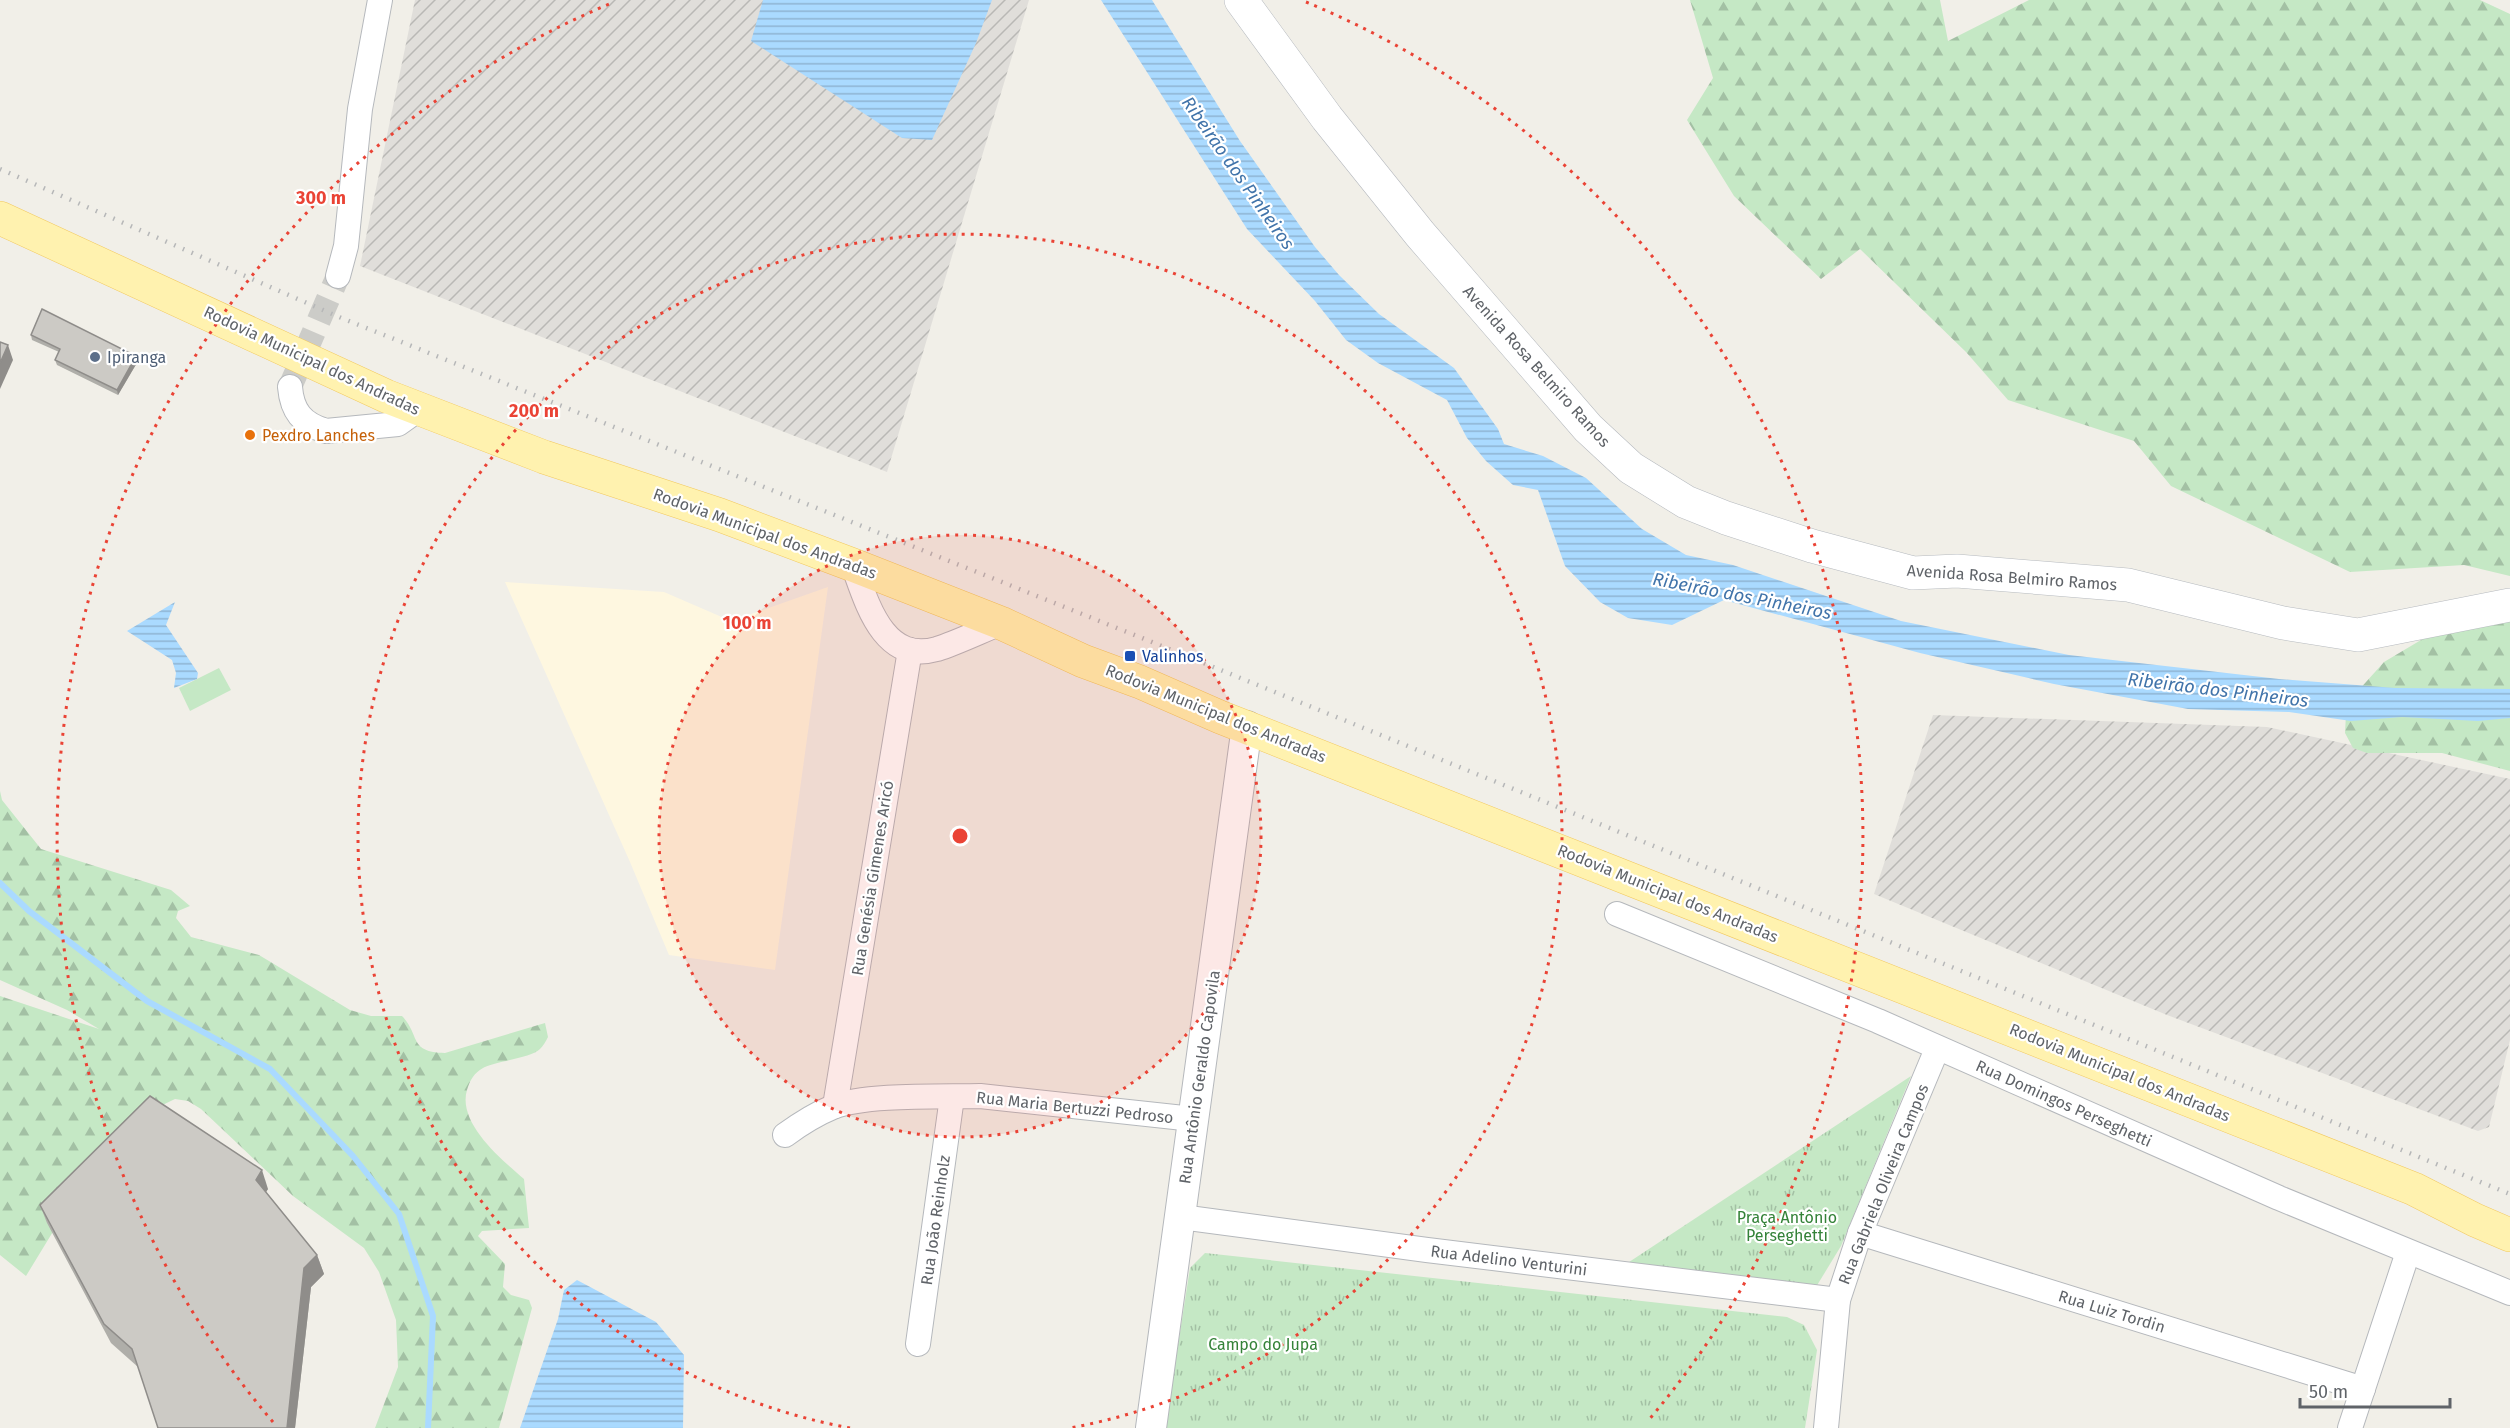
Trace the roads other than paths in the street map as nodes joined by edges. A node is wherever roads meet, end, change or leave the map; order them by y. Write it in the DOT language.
graph roads {
  1 [pos="380,0"];
  2 [pos="1241,0"];
  3 [pos="0,218"];
  4 [pos="338,276"];
  5 [pos="290,387"];
  6 [pos="419,409"];
  7 [pos="853,565"];
  8 [pos="2510,605"];
  9 [pos="1001,623"];
  10 [pos="910,651"];
  11 [pos="1247,726"];
  12 [pos="1617,914"];
  13 [pos="1937,1049"];
  14 [pos="952,1097"];
  15 [pos="835,1106"];
  16 [pos="1193,1119"];
  17 [pos="785,1135"];
  18 [pos="2437,1199"];
  19 [pos="1181,1217"];
  20 [pos="2510,1220"];
  21 [pos="1860,1233"];
  22 [pos="2510,1235"];
  23 [pos="2408,1252"];
  24 [pos="2510,1293"];
  25 [pos="1838,1300"];
  26 [pos="918,1344"];
  27 [pos="2363,1389"];
  28 [pos="1151,1428"];
  29 [pos="1826,1428"];
  30 [pos="2350,1428"];
  1 -- 4 [label="street"];
  2 -- 8 [label="main road, Avenida Rosa Belmiro Ramos"];
  3 -- 6 [label="main road, Rodovia Municipal dos Andradas"];
  5 -- 6 [label="street"];
  6 -- 7 [label="main road, Rodovia Municipal dos Andradas"];
  7 -- 9 [label="main road, Rodovia Municipal dos Andradas"];
  7 -- 10 [label="street"];
  9 -- 10 [label="street"];
  9 -- 11 [label="main road, Rodovia Municipal dos Andradas"];
  10 -- 15 [label="street, Rua Genésia Gimenes Aricó"];
  11 -- 16 [label="street, Rua Antônio Geraldo Capovila"];
  11 -- 18 [label="main road, Rodovia Municipal dos Andradas"];
  12 -- 13 [label="street, Rua Domingos Perseghetti"];
  13 -- 21 [label="street, Rua Gabriela Oliveira Campos"];
  13 -- 23 [label="street, Rua Domingos Perseghetti"];
  14 -- 15 [label="street, Rua Maria Bertuzzi Pedroso"];
  14 -- 16 [label="street, Rua Maria Bertuzzi Pedroso"];
  14 -- 26 [label="street, Rua João Reinholz"];
  15 -- 17 [label="street, Rua Maria Bertuzzi Pedroso"];
  16 -- 19 [label="street, Rua Antônio Geraldo Capovila"];
  18 -- 20 [label="main road, Rodovia Municipal dos Andradas"];
  18 -- 22 [label="main road, Rodovia Municipal dos Andradas"];
  19 -- 25 [label="street, Rua Adelino Venturini"];
  19 -- 28 [label="street, Rua Antônio Geraldo Capovila"];
  21 -- 25 [label="street, Rua Gabriela Oliveira Campos"];
  21 -- 27 [label="street, Rua Luiz Tordin"];
  23 -- 24 [label="street, Rua Domingos Perseghetti"];
  23 -- 27 [label="street"];
  25 -- 29 [label="street, Rua Gabriela Oliveira Campos"];
  27 -- 30 [label="street"];
}
